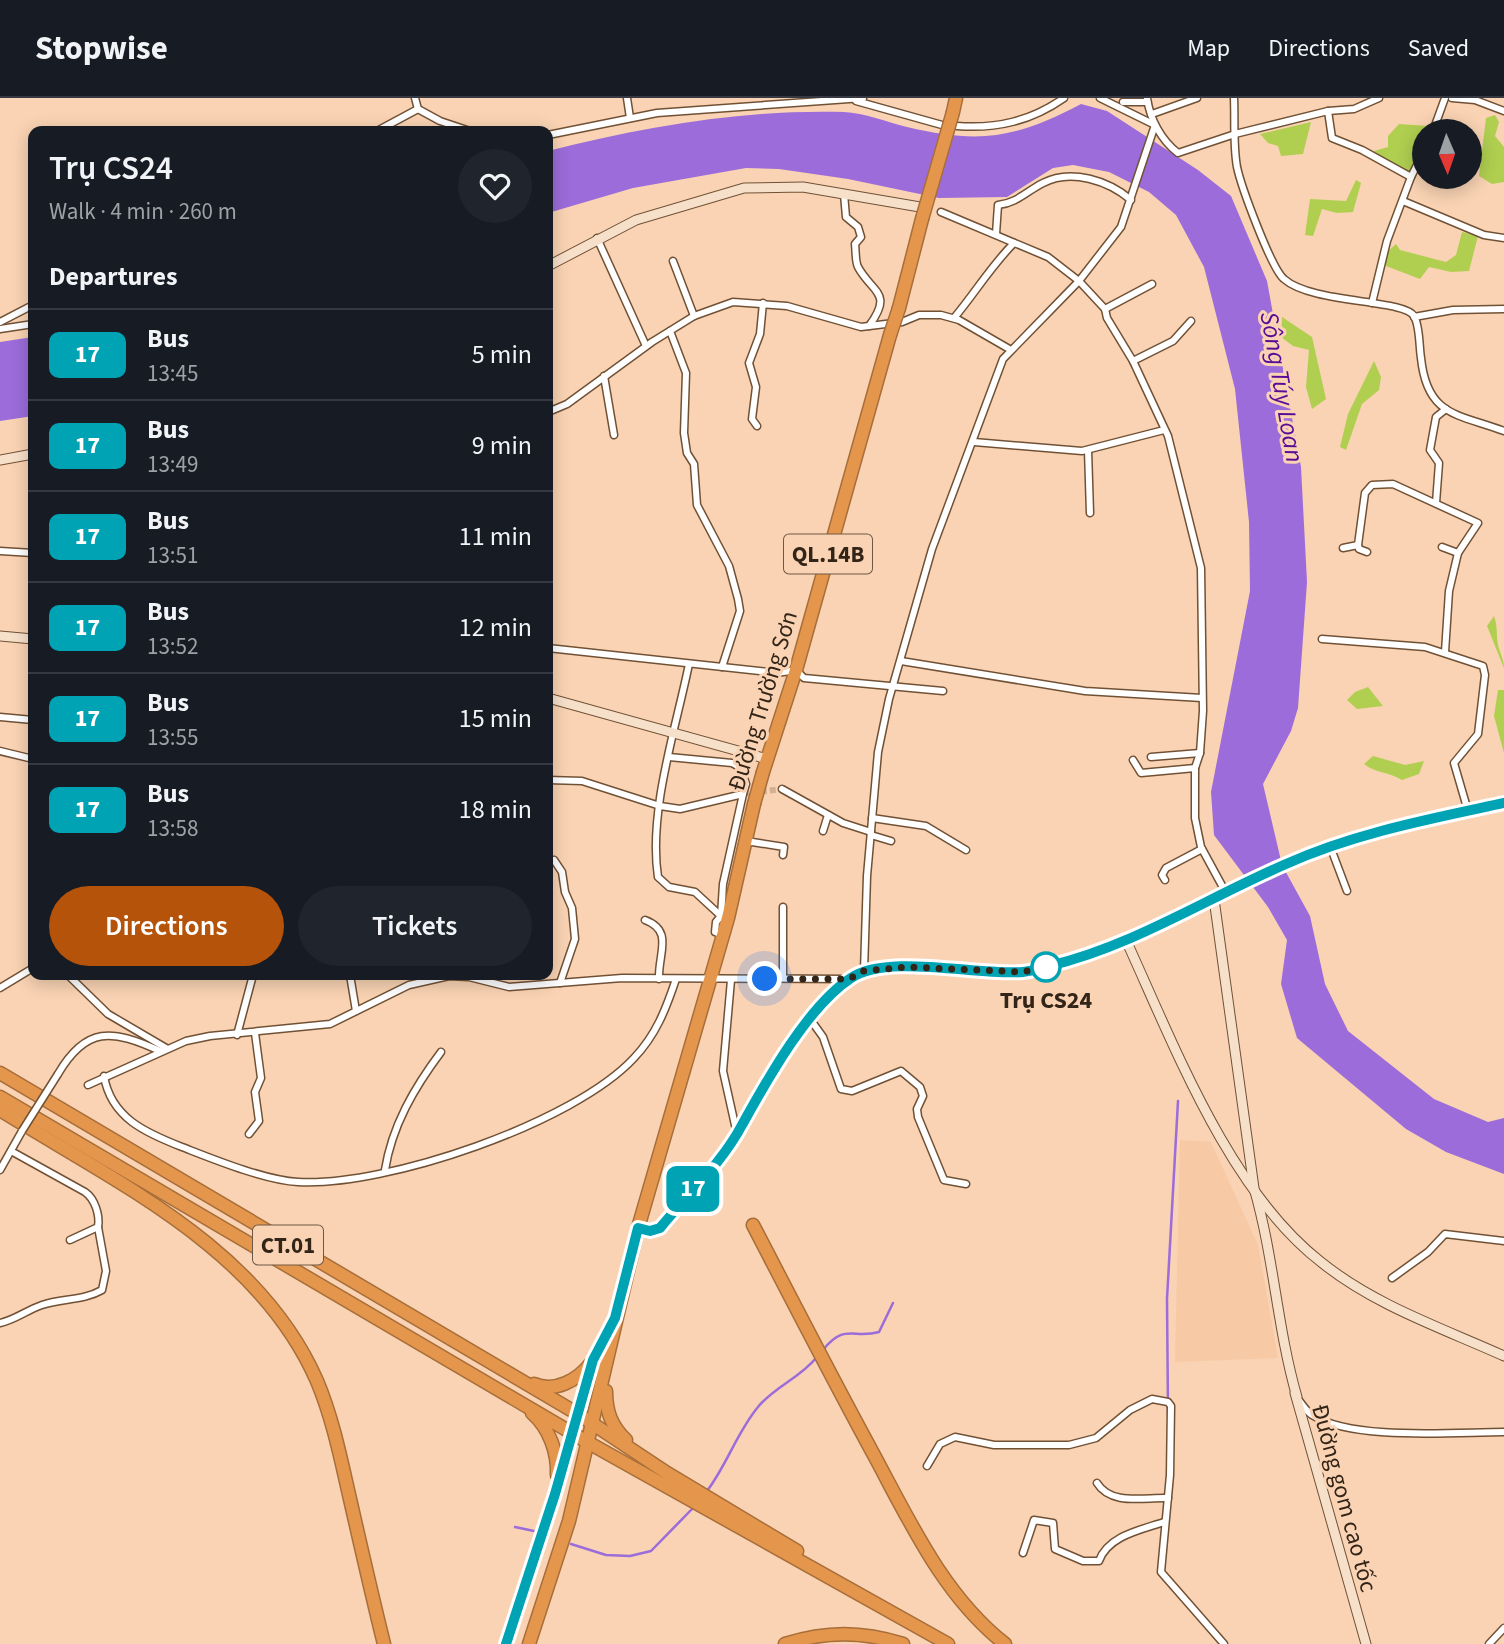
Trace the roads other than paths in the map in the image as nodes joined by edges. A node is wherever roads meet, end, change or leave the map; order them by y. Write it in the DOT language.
graph roads {
  1 [pos="415,98"];
  2 [pos="627,98"];
  3 [pos="956,98"];
  4 [pos="1064,98"];
  5 [pos="1100,98"];
  6 [pos="1197,98"];
  7 [pos="1234,98"];
  8 [pos="1379,98"];
  9 [pos="1445,98"];
  10 [pos="1452,98"];
  11 [pos="859,99"];
  12 [pos="1147,100"];
  13 [pos="1122,102"];
  14 [pos="418,109"];
  15 [pos="1328,111"];
  16 [pos="1504,111"];
  17 [pos="1152,114"];
  18 [pos="630,118"];
  19 [pos="1437,119"];
  20 [pos="942,125"];
  21 [pos="1155,125"];
  22 [pos="386,126"];
  23 [pos="455,126"];
  24 [pos="957,126"];
  25 [pos="553,134"];
  26 [pos="1235,134"];
  27 [pos="1411,177"];
  28 [pos="844,194"];
  29 [pos="1131,200"];
  30 [pos="1403,201"];
  31 [pos="941,212"];
  32 [pos="921,213"];
  33 [pos="996,234"];
  34 [pos="597,238"];
  35 [pos="1504,238"];
  36 [pos="1014,243"];
  37 [pos="673,261"];
  38 [pos="553,263"];
  39 [pos="1079,281"];
  40 [pos="1152,284"];
  41 [pos="763,303"];
  42 [pos="1373,303"];
  43 [pos="28,308"];
  44 [pos="1105,309"];
  45 [pos="1504,309"];
  46 [pos="694,316"];
  47 [pos="1415,317"];
  48 [pos="954,318"];
  49 [pos="1191,321"];
  50 [pos="0,322"];
  51 [pos="28,325"];
  52 [pos="869,326"];
  53 [pos="0,329"];
  54 [pos="670,331"];
  55 [pos="646,346"];
  56 [pos="1011,350"];
  57 [pos="1133,361"];
  58 [pos="604,376"];
  59 [pos="1446,409"];
  60 [pos="553,410"];
  61 [pos="757,426"];
  62 [pos="1164,430"];
  63 [pos="1504,431"];
  64 [pos="614,435"];
  65 [pos="974,442"];
  66 [pos="1088,450"];
  67 [pos="28,455"];
  68 [pos="0,460"];
  69 [pos="1436,503"];
  70 [pos="1090,513"];
  71 [pos="1358,545"];
  72 [pos="1442,547"];
  73 [pos="1343,548"];
  74 [pos="0,551"];
  75 [pos="1367,552"];
  76 [pos="28,553"];
  77 [pos="1458,553"];
  78 [pos="0,636"];
  79 [pos="28,639"];
  80 [pos="1322,639"];
  81 [pos="553,649"];
  82 [pos="1445,652"];
  83 [pos="901,661"];
  84 [pos="690,664"];
  85 [pos="722,667"];
  86 [pos="796,670"];
  87 [pos="893,685"];
  88 [pos="943,691"];
  89 [pos="1202,698"];
  90 [pos="553,699"];
  91 [pos="0,717"];
  92 [pos="28,720"];
  93 [pos="673,733"];
  94 [pos="0,751"];
  95 [pos="1200,752"];
  96 [pos="669,757"];
  97 [pos="1151,757"];
  98 [pos="28,758"];
  99 [pos="767,759"];
  100 [pos="1133,760"];
  101 [pos="1195,768"];
  102 [pos="553,779"];
  103 [pos="782,789"];
  104 [pos="743,794"];
  105 [pos="1504,803"];
  106 [pos="660,806"];
  107 [pos="1468,811"];
  108 [pos="828,815"];
  109 [pos="872,818"];
  110 [pos="823,831"];
  111 [pos="871,834"];
  112 [pos="746,841"];
  113 [pos="891,841"];
  114 [pos="1330,846"];
  115 [pos="1202,849"];
  116 [pos="967,850"];
  117 [pos="783,855"];
  118 [pos="554,860"];
  119 [pos="1165,880"];
  120 [pos="1229,891"];
  121 [pos="1348,891"];
  122 [pos="1214,899"];
  123 [pos="783,907"];
  124 [pos="721,916"];
  125 [pos="645,920"];
  126 [pos="723,935"];
  127 [pos="1125,939"];
  128 [pos="28,971"];
  129 [pos="864,971"];
  130 [pos="783,978"];
  131 [pos="659,979"];
  132 [pos="676,979"];
  133 [pos="849,979"];
  134 [pos="73,980"];
  135 [pos="252,980"];
  136 [pos="351,980"];
  137 [pos="423,980"];
  138 [pos="481,980"];
  139 [pos="731,980"];
  140 [pos="710,981"];
  141 [pos="559,983"];
  142 [pos="0,988"];
  143 [pos="356,1011"];
  144 [pos="810,1019"];
  145 [pos="255,1033"];
  146 [pos="237,1035"];
  147 [pos="163,1050"];
  148 [pos="441,1052"];
  149 [pos="0,1073"];
  150 [pos="104,1076"];
  151 [pos="88,1085"];
  152 [pos="0,1097"];
  153 [pos="0,1110"];
  154 [pos="250,1134"];
  155 [pos="737,1134"];
  156 [pos="11,1151"];
  157 [pos="0,1170"];
  158 [pos="385,1170"];
  159 [pos="966,1184"];
  160 [pos="1254,1188"];
  161 [pos="98,1227"];
  162 [pos="638,1228"];
  163 [pos="754,1228"];
  164 [pos="70,1240"];
  165 [pos="1504,1241"];
  166 [pos="1392,1278"];
  167 [pos="615,1318"];
  168 [pos="0,1323"];
  169 [pos="1504,1356"];
  170 [pos="593,1360"];
  171 [pos="1287,1362"];
  172 [pos="495,1365"];
  173 [pos="608,1365"];
  174 [pos="485,1382"];
  175 [pos="1297,1397"];
  176 [pos="579,1414"];
  177 [pos="593,1425"];
  178 [pos="1504,1432"];
  179 [pos="573,1433"];
  180 [pos="589,1443"];
  181 [pos="927,1466"];
  182 [pos="667,1473"];
  183 [pos="1097,1483"];
  184 [pos="691,1492"];
  185 [pos="1168,1498"];
  186 [pos="548,1514"];
  187 [pos="1164,1522"];
  188 [pos="1023,1553"];
  189 [pos="1504,1628"];
  190 [pos="384,1644"];
  191 [pos="506,1644"];
  192 [pos="529,1644"];
  193 [pos="785,1644"];
  194 [pos="903,1644"];
  195 [pos="948,1644"];
  196 [pos="1005,1644"];
  197 [pos="1224,1644"];
  198 [pos="1366,1644"];
  199 [pos="1489,1644"];
  1 -- 14 [label="street"];
  2 -- 18 [label="street"];
  3 -- 32 [label="highway, Đường Trường Sơn / QL.14B, bridge"];
  4 -- 24 [label="street"];
  5 -- 13 [label="street"];
  6 -- 17 [label="street"];
  7 -- 26 [label="street"];
  8 -- 15 [label="street"];
  9 -- 19 [label="street"];
  10 -- 16 [label="street"];
  11 -- 18 [label="street"];
  11 -- 20 [label="street"];
  12 -- 13 [label="street"];
  12 -- 17 [label="street"];
  13 -- 21 [label="street"];
  14 -- 22 [label="street"];
  14 -- 23 [label="street"];
  15 -- 26 [label="street"];
  15 -- 27 [label="street"];
  17 -- 21 [label="street"];
  18 -- 25 [label="street"];
  21 -- 26 [label="street"];
  21 -- 29 [label="street"];
  26 -- 42 [label="street"];
  27 -- 30 [label="street"];
  28 -- 32 [label="street"];
  28 -- 34 [label="street"];
  28 -- 52 [label="street"];
  29 -- 33 [label="street"];
  29 -- 39 [label="street"];
  30 -- 35 [label="street"];
  30 -- 42 [label="street"];
  31 -- 33 [label="street"];
  32 -- 86 [label="highway, Đường Trường Sơn / QL.14B, bridge"];
  33 -- 36 [label="street"];
  34 -- 38 [label="street"];
  34 -- 55 [label="street"];
  36 -- 39 [label="street"];
  36 -- 48 [label="street"];
  37 -- 46 [label="street"];
  39 -- 44 [label="street"];
  39 -- 56 [label="street"];
  40 -- 44 [label="street"];
  41 -- 46 [label="street"];
  41 -- 52 [label="street"];
  41 -- 61 [label="street"];
  42 -- 47 [label="street"];
  43 -- 50 [label="street"];
  44 -- 57 [label="street"];
  45 -- 47 [label="street"];
  46 -- 54 [label="street"];
  47 -- 59 [label="street"];
  48 -- 52 [label="street"];
  48 -- 56 [label="street"];
  49 -- 57 [label="street"];
  51 -- 53 [label="street"];
  54 -- 55 [label="street"];
  54 -- 85 [label="street"];
  55 -- 58 [label="street"];
  56 -- 65 [label="street"];
  57 -- 62 [label="street"];
  58 -- 60 [label="street"];
  58 -- 64 [label="street"];
  59 -- 63 [label="street"];
  59 -- 69 [label="street"];
  62 -- 66 [label="street"];
  62 -- 89 [label="street"];
  65 -- 66 [label="street"];
  65 -- 83 [label="street"];
  66 -- 70 [label="street"];
  67 -- 68 [label="street"];
  69 -- 71 [label="street"];
  69 -- 77 [label="street"];
  71 -- 73 [label="street"];
  71 -- 75 [label="street"];
  72 -- 77 [label="street"];
  74 -- 76 [label="street"];
  77 -- 82 [label="street"];
  78 -- 79 [label="street"];
  80 -- 82 [label="street"];
  81 -- 84 [label="street"];
  82 -- 107 [label="street"];
  83 -- 87 [label="street"];
  83 -- 89 [label="street"];
  84 -- 85 [label="street"];
  84 -- 93 [label="street"];
  85 -- 86 [label="street"];
  86 -- 87 [label="street"];
  86 -- 99 [label="highway, Đường Trường Sơn / QL.14B"];
  87 -- 88 [label="street"];
  87 -- 109 [label="street"];
  89 -- 95 [label="street"];
  90 -- 93 [label="street"];
  91 -- 92 [label="street"];
  93 -- 96 [label="street"];
  93 -- 99 [label="street"];
  94 -- 98 [label="street"];
  95 -- 97 [label="street"];
  95 -- 101 [label="street"];
  96 -- 104 [label="street"];
  96 -- 106 [label="street"];
  99 -- 112 [label="highway, Đường Trường Sơn / QL.14B, bridge"];
  100 -- 101 [label="street"];
  101 -- 115 [label="street"];
  102 -- 106 [label="street"];
  103 -- 108 [label="street"];
  104 -- 106 [label="street"];
  104 -- 124 [label="street"];
  105 -- 107 [label="street"];
  106 -- 124 [label="street"];
  107 -- 114 [label="street"];
  108 -- 110 [label="street"];
  108 -- 111 [label="street"];
  109 -- 111 [label="street"];
  109 -- 116 [label="street"];
  111 -- 113 [label="street"];
  111 -- 129 [label="street"];
  112 -- 117 [label="street"];
  112 -- 126 [label="highway, Đường Trường Sơn / QL.14B"];
  114 -- 120 [label="street"];
  114 -- 121 [label="street"];
  115 -- 119 [label="street"];
  115 -- 120 [label="street"];
  118 -- 141 [label="street"];
  120 -- 122 [label="street"];
  122 -- 127 [label="street"];
  122 -- 160 [label="street"];
  123 -- 130 [label="street"];
  124 -- 126 [label="street"];
  125 -- 131 [label="street"];
  126 -- 140 [label="highway, Đường Trường Sơn / QL.14B"];
  127 -- 129 [label="street"];
  127 -- 160 [label="street"];
  128 -- 142 [label="street"];
  129 -- 133 [label="street"];
  130 -- 133 [label="street"];
  130 -- 139 [label="street"];
  131 -- 132 [label="street"];
  131 -- 141 [label="street"];
  132 -- 140 [label="street"];
  132 -- 158 [label="street"];
  133 -- 144 [label="street"];
  134 -- 147 [label="street"];
  135 -- 146 [label="street"];
  136 -- 143 [label="street"];
  137 -- 143 [label="street"];
  138 -- 141 [label="street"];
  139 -- 140 [label="street"];
  139 -- 155 [label="street"];
  140 -- 162 [label="highway, Đường Trường Sơn / QL.14B"];
  143 -- 145 [label="street"];
  144 -- 155 [label="street"];
  144 -- 159 [label="street"];
  145 -- 146 [label="street"];
  145 -- 154 [label="street"];
  146 -- 147 [label="street"];
  147 -- 150 [label="street"];
  147 -- 156 [label="street, bridge"];
  148 -- 158 [label="street"];
  149 -- 172 [label="highway, CT.01"];
  150 -- 151 [label="street"];
  150 -- 158 [label="street"];
  152 -- 174 [label="highway, CT.01"];
  153 -- 190 [label="highway"];
  155 -- 162 [label="street"];
  156 -- 157 [label="street"];
  156 -- 161 [label="street"];
  160 -- 169 [label="street"];
  160 -- 171 [label="street"];
  161 -- 164 [label="street"];
  161 -- 168 [label="street"];
  162 -- 167 [label="highway, Đường Trường Sơn / QL.14B"];
  163 -- 196 [label="highway"];
  165 -- 166 [label="street"];
  167 -- 170 [label="highway, Đường Trường Sơn / QL.14B"];
  167 -- 173 [label="highway, Đường Trường Sơn / QL.14B"];
  170 -- 172 [label="highway"];
  170 -- 176 [label="highway, Đường Trường Sơn / QL.14B"];
  171 -- 175 [label="street"];
  171 -- 198 [label="street, Đường gom cao tốc"];
  172 -- 176 [label="highway, CT.01"];
  173 -- 177 [label="highway, Đường Trường Sơn / QL.14B"];
  173 -- 182 [label="highway"];
  174 -- 179 [label="highway, CT.01"];
  174 -- 186 [label="highway"];
  175 -- 178 [label="street"];
  176 -- 177 [label="highway"];
  176 -- 179 [label="highway, Đường Trường Sơn / QL.14B"];
  177 -- 180 [label="highway, Đường Trường Sơn / QL.14B"];
  177 -- 182 [label="highway"];
  179 -- 180 [label="highway"];
  179 -- 186 [label="highway, Đường Trường Sơn / QL.14B"];
  180 -- 184 [label="highway"];
  180 -- 192 [label="highway, Đường Trường Sơn / QL.14B"];
  181 -- 185 [label="street"];
  182 -- 184 [label="highway"];
  183 -- 185 [label="street"];
  184 -- 195 [label="highway"];
  185 -- 187 [label="street"];
  186 -- 191 [label="highway, Đường Trường Sơn / QL.14B"];
  187 -- 188 [label="street"];
  187 -- 197 [label="street"];
  189 -- 199 [label="street"];
  193 -- 194 [label="highway"];
}
